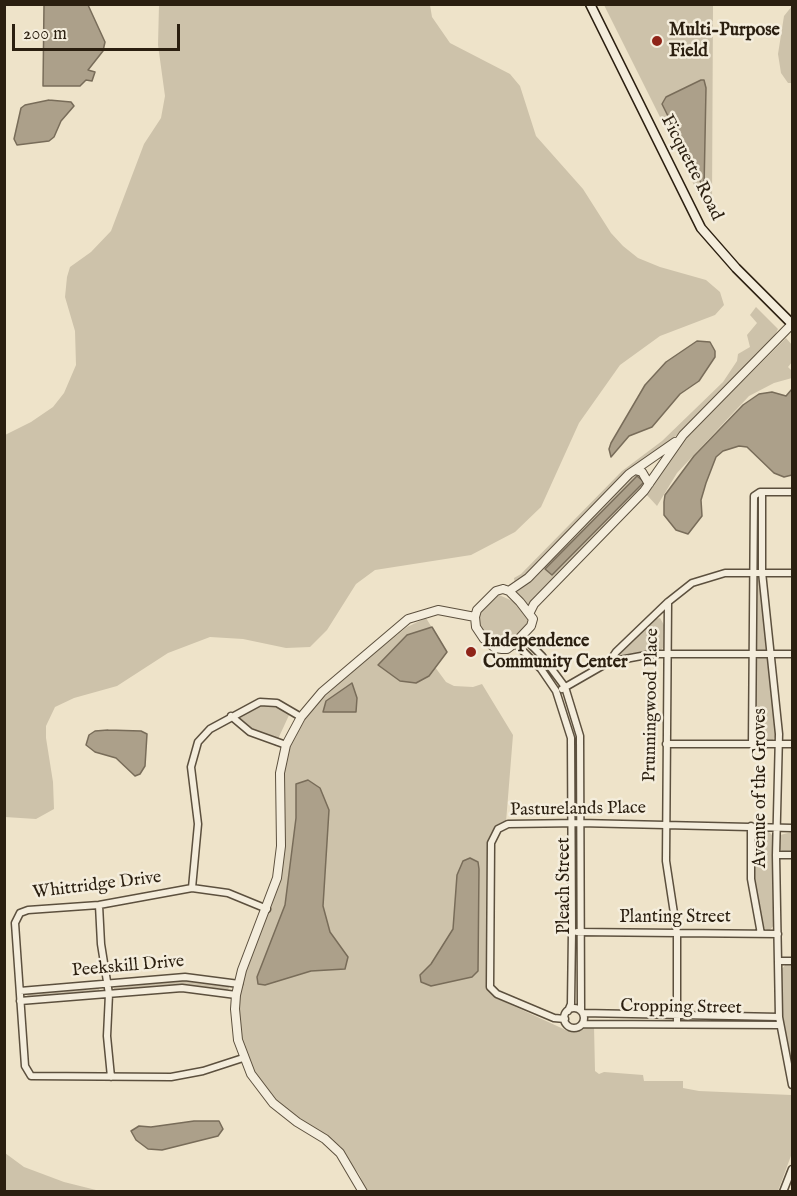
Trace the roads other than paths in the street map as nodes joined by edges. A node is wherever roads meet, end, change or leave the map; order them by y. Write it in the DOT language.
graph roads {
  1 [pos="590,4"];
  2 [pos="792,324"];
  3 [pos="683,435"];
  4 [pos="635,470"];
  5 [pos="649,484"];
  6 [pos="792,492"];
  7 [pos="759,493"];
  8 [pos="753,572"];
  9 [pos="762,573"];
  10 [pos="792,573"];
  11 [pos="509,591"];
  12 [pos="668,602"];
  13 [pos="530,612"];
  14 [pos="475,617"];
  15 [pos="522,636"];
  16 [pos="515,643"];
  17 [pos="667,654"];
  18 [pos="752,654"];
  19 [pos="772,654"];
  20 [pos="792,654"];
  21 [pos="609,662"];
  22 [pos="565,687"];
  23 [pos="556,692"];
  24 [pos="231,716"];
  25 [pos="301,717"];
  26 [pos="666,744"];
  27 [pos="752,744"];
  28 [pos="778,744"];
  29 [pos="792,744"];
  30 [pos="286,746"];
  31 [pos="580,823"];
  32 [pos="572,824"];
  33 [pos="666,824"];
  34 [pos="751,826"];
  35 [pos="776,827"];
  36 [pos="792,828"];
  37 [pos="776,855"];
  38 [pos="792,855"];
  39 [pos="192,888"];
  40 [pos="99,905"];
  41 [pos="267,909"];
  42 [pos="572,932"];
  43 [pos="580,932"];
  44 [pos="677,933"];
  45 [pos="761,934"];
  46 [pos="778,934"];
  47 [pos="778,961"];
  48 [pos="792,961"];
  49 [pos="108,984"];
  50 [pos="239,984"];
  51 [pos="20,991"];
  52 [pos="109,994"];
  53 [pos="236,995"];
  54 [pos="20,1000"];
  55 [pos="568,1011"];
  56 [pos="582,1012"];
  57 [pos="677,1016"];
  58 [pos="564,1019"];
  59 [pos="779,1021"];
  60 [pos="677,1023"];
  61 [pos="583,1024"];
  62 [pos="243,1058"];
  63 [pos="111,1077"];
  64 [pos="792,1083"];
  65 [pos="792,1168"];
  66 [pos="363,1191"];
  67 [pos="783,1191"];
  1 -- 2 [label="main road, Ficquette Road"];
  2 -- 3 [label="street"];
  3 -- 4 [label="street"];
  3 -- 5 [label="street"];
  4 -- 5 [label="street"];
  4 -- 11 [label="street"];
  5 -- 13 [label="street"];
  6 -- 7 [label="street"];
  7 -- 8 [label="street, Avenue of the Groves"];
  7 -- 9 [label="street, Avenue of the Groves"];
  8 -- 9 [label="street"];
  8 -- 12 [label="street"];
  8 -- 18 [label="street, Avenue of the Groves"];
  9 -- 10 [label="street"];
  9 -- 19 [label="street, Avenue of the Groves"];
  11 -- 13 [label="street"];
  11 -- 14 [label="street"];
  12 -- 17 [label="street, Prunningwood Place"];
  12 -- 21 [label="street"];
  13 -- 15 [label="street"];
  14 -- 16 [label="street"];
  14 -- 25 [label="street"];
  15 -- 16 [label="street"];
  15 -- 22 [label="street, Pleach Street"];
  16 -- 23 [label="street, Pleach Street"];
  17 -- 18 [label="street"];
  17 -- 21 [label="street"];
  17 -- 26 [label="street, Prunningwood Place"];
  18 -- 19 [label="street"];
  18 -- 27 [label="street, Avenue of the Groves"];
  19 -- 20 [label="street"];
  19 -- 28 [label="street, Avenue of the Groves"];
  21 -- 22 [label="street"];
  22 -- 23 [label="street"];
  22 -- 31 [label="street, Pleach Street"];
  23 -- 32 [label="street, Pleach Street"];
  24 -- 25 [label="street"];
  24 -- 30 [label="street"];
  24 -- 39 [label="street"];
  25 -- 30 [label="street"];
  26 -- 27 [label="street"];
  26 -- 33 [label="street, Prunningwood Place"];
  27 -- 28 [label="street"];
  28 -- 29 [label="street"];
  28 -- 35 [label="street, Avenue of the Groves"];
  30 -- 41 [label="street"];
  31 -- 32 [label="street, Pasturelands Place"];
  31 -- 33 [label="street, Pasturelands Place"];
  31 -- 43 [label="street, Pleach Street"];
  32 -- 42 [label="street, Pleach Street"];
  32 -- 58 [label="street, Pasturelands Place"];
  33 -- 34 [label="street, Pasturelands Place"];
  33 -- 44 [label="street, Prunningwood Place"];
  34 -- 35 [label="street, Pasturelands Place"];
  34 -- 45 [label="street"];
  35 -- 36 [label="street, Pasturelands Place"];
  35 -- 37 [label="street, Avenue of the Groves"];
  37 -- 38 [label="street"];
  37 -- 46 [label="street, Avenue of the Groves"];
  39 -- 40 [label="street, Whittridge Drive"];
  39 -- 41 [label="street, Whittridge Drive"];
  40 -- 49 [label="street"];
  40 -- 51 [label="street, Whittridge Drive"];
  41 -- 50 [label="street"];
  42 -- 43 [label="street, Planting Street"];
  42 -- 55 [label="street, Pleach Street"];
  43 -- 44 [label="street, Planting Street"];
  43 -- 56 [label="street, Pleach Street"];
  44 -- 45 [label="street, Planting Street"];
  44 -- 57 [label="street, Prunningwood Place"];
  45 -- 46 [label="street, Planting Street"];
  46 -- 47 [label="street, Avenue of the Groves"];
  47 -- 48 [label="street"];
  47 -- 59 [label="street, Avenue of the Groves"];
  49 -- 50 [label="street, Peekskill Drive"];
  49 -- 51 [label="street, Peekskill Drive"];
  49 -- 52 [label="street"];
  50 -- 53 [label="street"];
  51 -- 54 [label="street, Whittridge Drive"];
  52 -- 53 [label="street, Peekskill Drive"];
  52 -- 54 [label="street, Peekskill Drive"];
  52 -- 63 [label="street"];
  53 -- 62 [label="street"];
  54 -- 63 [label="street, Whittridge Drive"];
  55 -- 56 [label="street"];
  55 -- 58 [label="street"];
  56 -- 57 [label="street, Cropping Street"];
  56 -- 61 [label="street"];
  57 -- 59 [label="street, Cropping Street"];
  57 -- 60 [label="street, Prunningwood Place"];
  58 -- 61 [label="street"];
  59 -- 60 [label="street, Cropping Street"];
  59 -- 64 [label="street, Avenue of the Groves"];
  60 -- 61 [label="street, Cropping Street"];
  62 -- 63 [label="street, Whittridge Drive"];
  62 -- 66 [label="street"];
  65 -- 67 [label="street"];
}
